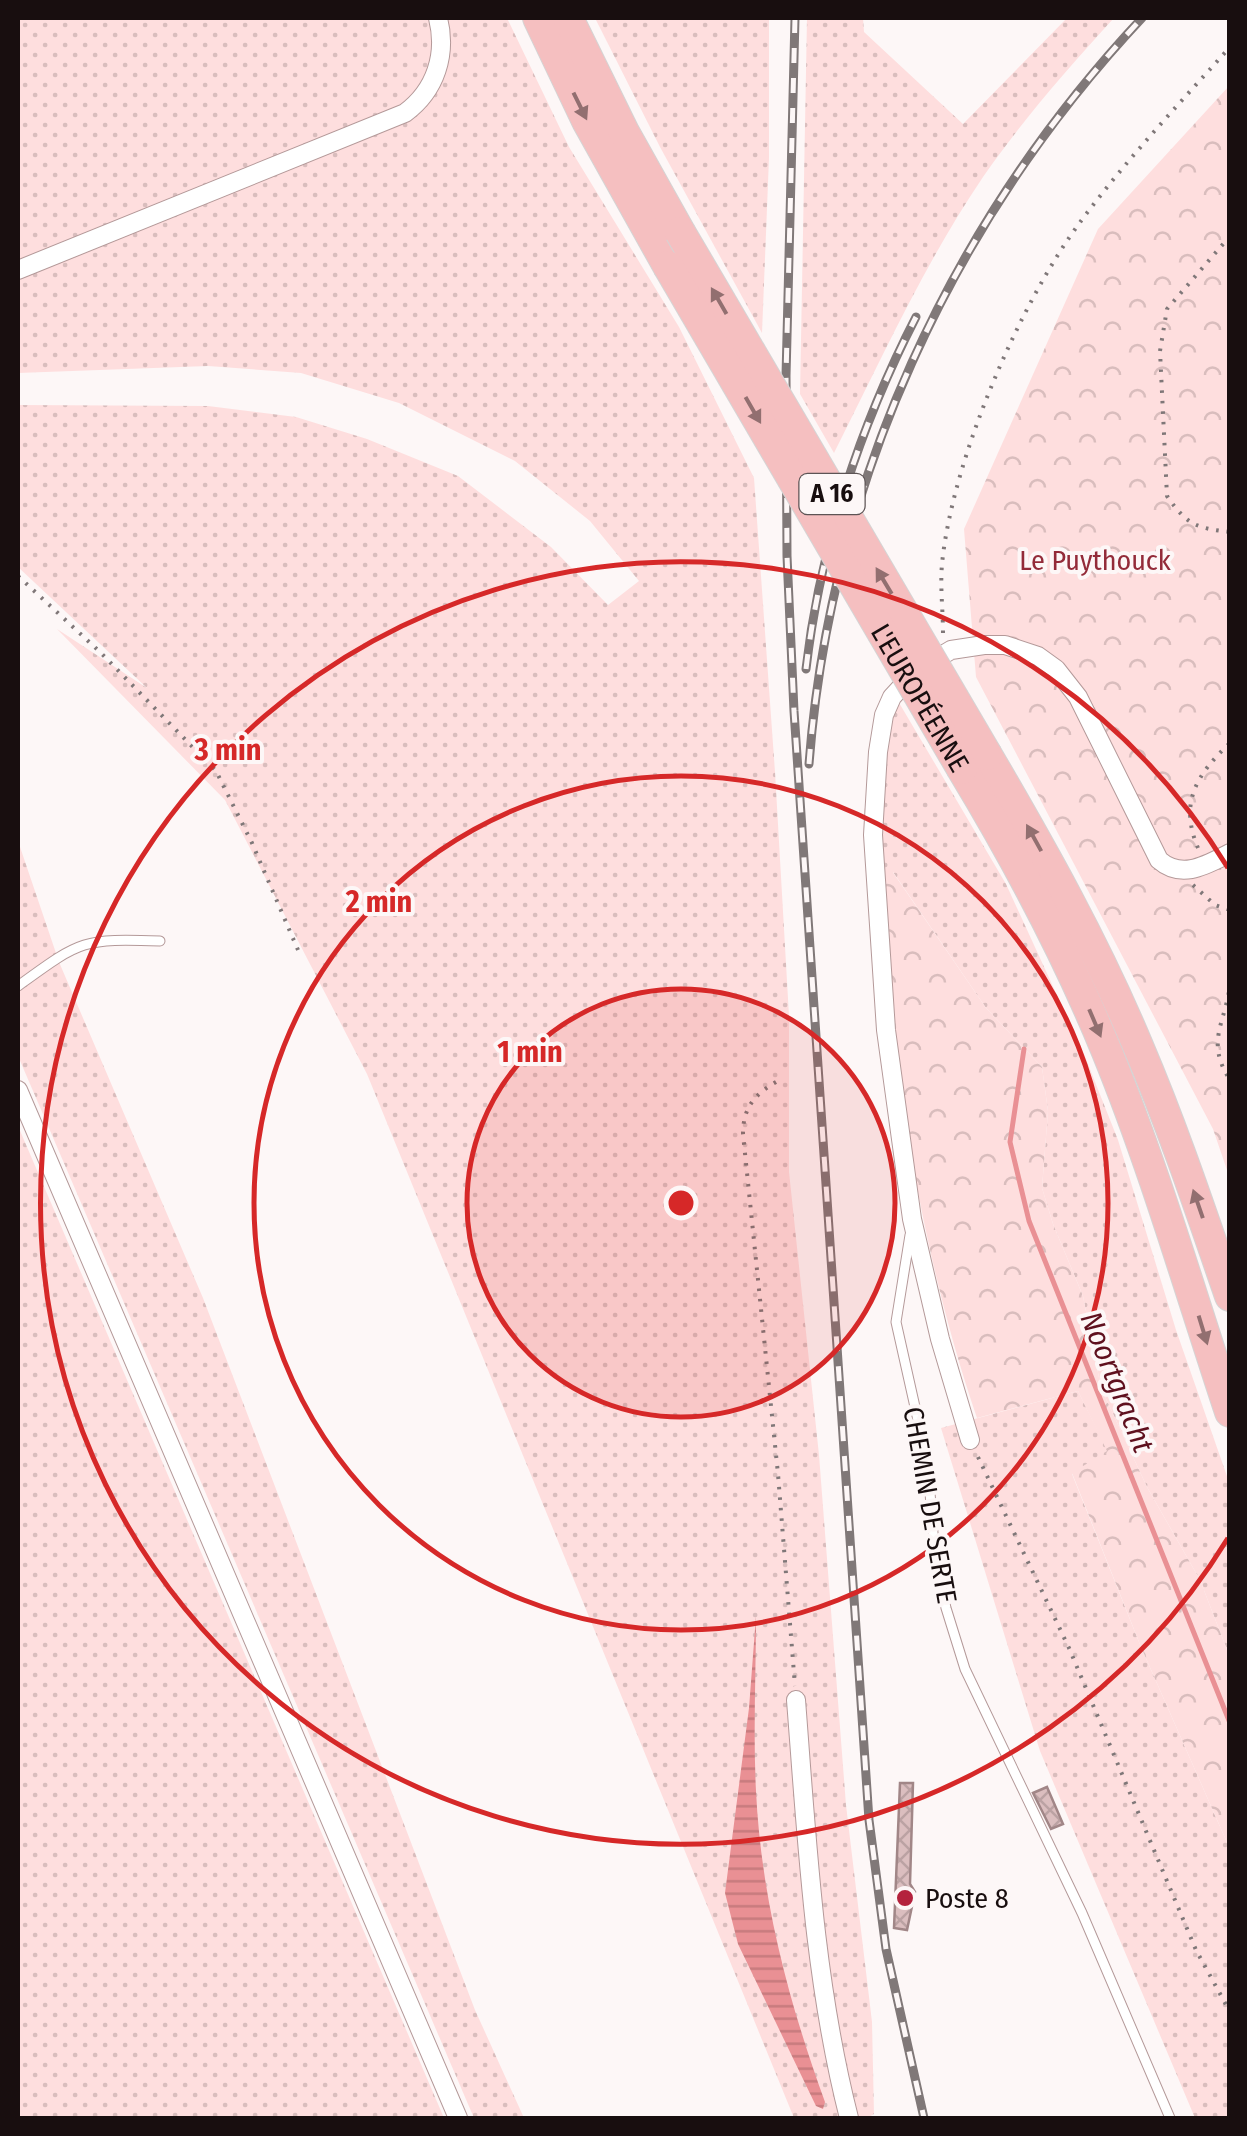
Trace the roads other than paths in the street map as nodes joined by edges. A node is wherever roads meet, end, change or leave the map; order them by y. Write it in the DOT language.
graph roads {
  1 [pos="438,18"];
  2 [pos="538,18"];
  3 [pos="568,18"];
  4 [pos="18,270"];
  5 [pos="974,762"];
  6 [pos="1230,853"];
  7 [pos="160,942"];
  8 [pos="18,986"];
  9 [pos="18,1090"];
  10 [pos="912,1219"];
  11 [pos="1230,1296"];
  12 [pos="1230,1412"];
  13 [pos="970,1440"];
  14 [pos="796,1700"];
  15 [pos="458,2118"];
  16 [pos="849,2118"];
  17 [pos="1170,2118"];
  1 -- 4 [label="street"];
  2 -- 5 [label="highway, L'EUROPÉENNE / A 16, one-way, bridge"];
  5 -- 3 [label="highway, L'EUROPÉENNE / A 16, one-way, bridge"];
  11 -- 5 [label="highway, L'EUROPÉENNE / A 16, one-way"];
  5 -- 12 [label="highway, L'EUROPÉENNE / A 16, one-way"];
  6 -- 10 [label="street, CHEMIN DE SERTE"];
  7 -- 8 [label="lane"];
  9 -- 15 [label="street"];
  10 -- 13 [label="street"];
  10 -- 17 [label="lane, CHEMIN DE SERTE"];
  14 -- 16 [label="street"];
}
